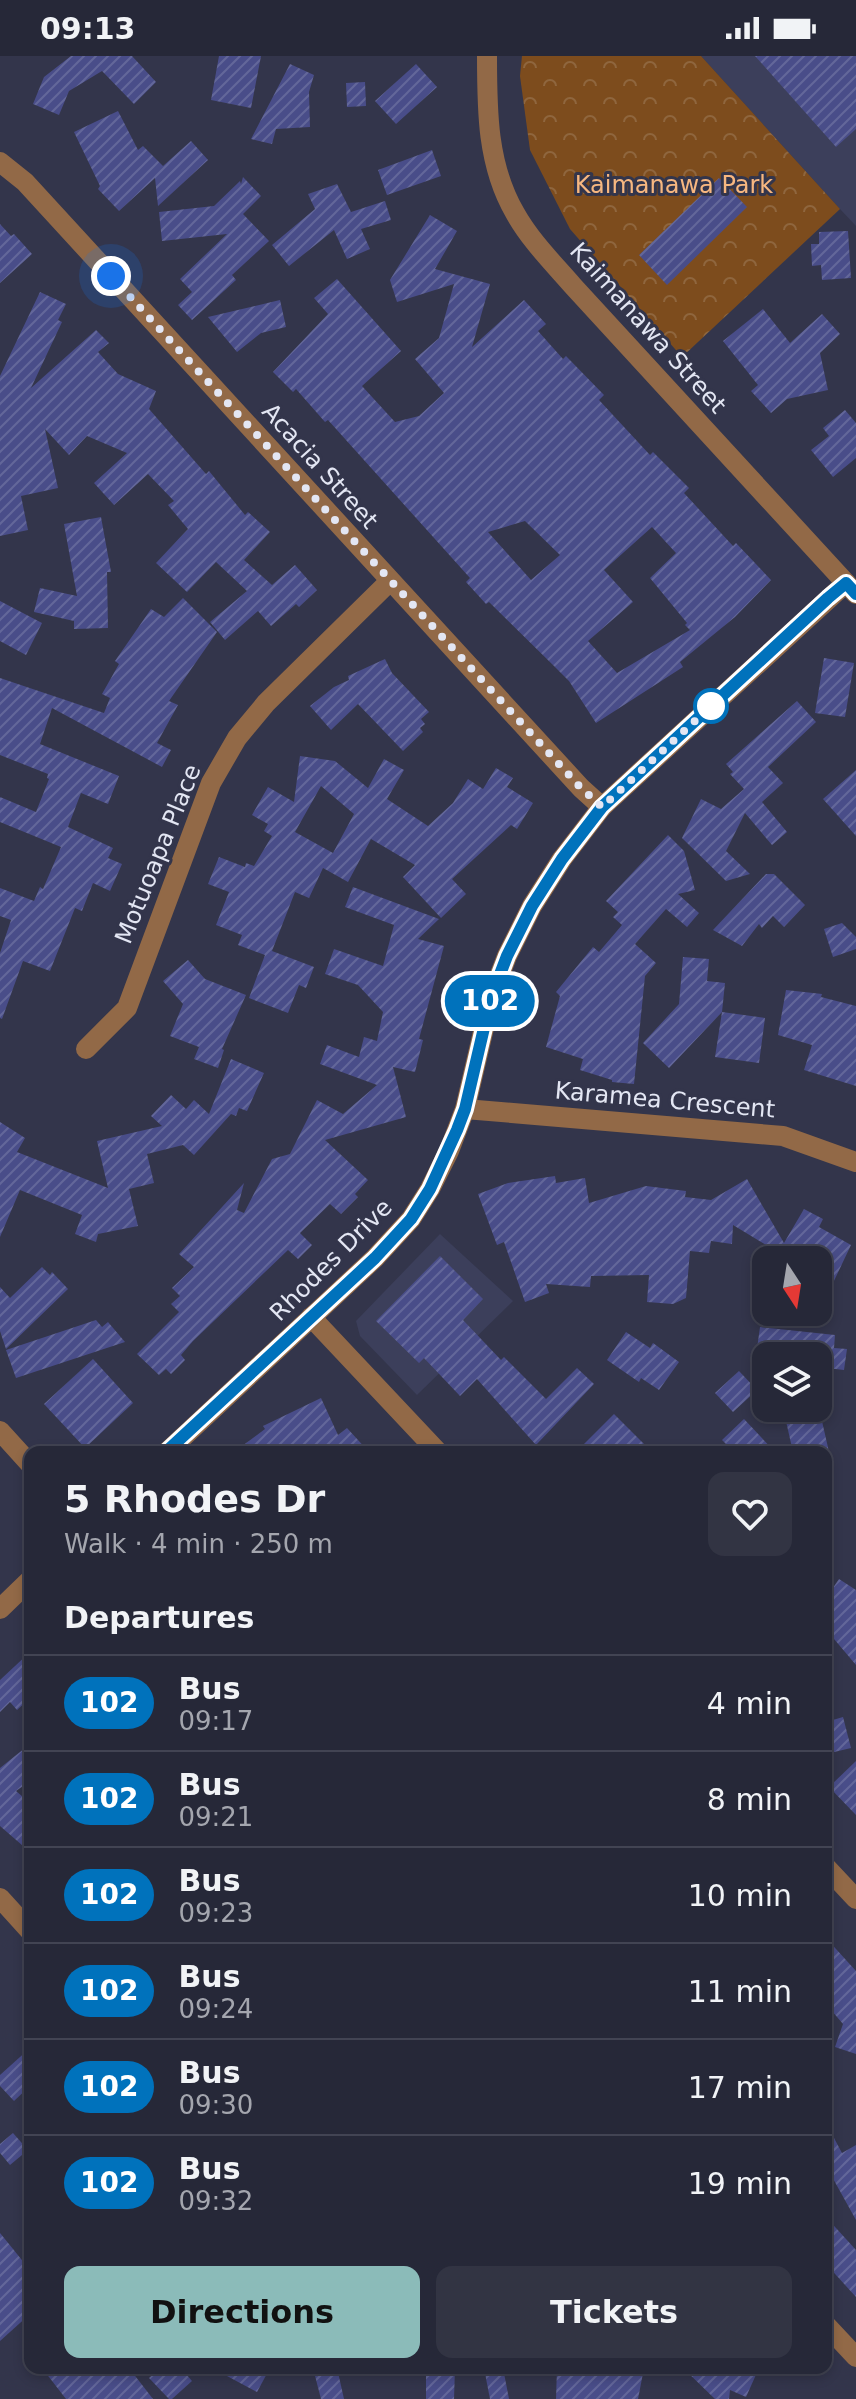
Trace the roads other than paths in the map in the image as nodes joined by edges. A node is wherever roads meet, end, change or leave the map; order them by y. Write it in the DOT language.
graph roads {
  1 [pos="487,56"];
  2 [pos="0,162"];
  3 [pos="390,581"];
  4 [pos="851,589"];
  5 [pos="602,807"];
  6 [pos="86,1049"];
  7 [pos="465,1109"];
  8 [pos="856,1162"];
  9 [pos="311,1317"];
  10 [pos="0,1431"];
  11 [pos="173,1446"];
  12 [pos="432,1446"];
  13 [pos="24,1457"];
  14 [pos="24,1586"];
  15 [pos="0,1609"];
  16 [pos="832,1873"];
  17 [pos="0,1898"];
  18 [pos="856,1899"];
  19 [pos="24,1924"];
  20 [pos="832,2331"];
  21 [pos="856,2357"];
  1 -- 4 [label="street, Kaimanawa Street"];
  2 -- 3 [label="street, Acacia Street"];
  3 -- 5 [label="street, Acacia Street"];
  3 -- 6 [label="street, Motuoapa Place"];
  4 -- 5 [label="street, Rhodes Drive"];
  5 -- 7 [label="street, Rhodes Drive"];
  7 -- 8 [label="street, Karamea Crescent"];
  7 -- 9 [label="street, Rhodes Drive"];
  9 -- 11 [label="street, Rhodes Drive"];
  9 -- 12 [label="street"];
  10 -- 13 [label="street"];
  14 -- 15 [label="street"];
  16 -- 18 [label="street"];
  17 -- 19 [label="street"];
  20 -- 21 [label="street"];
}
